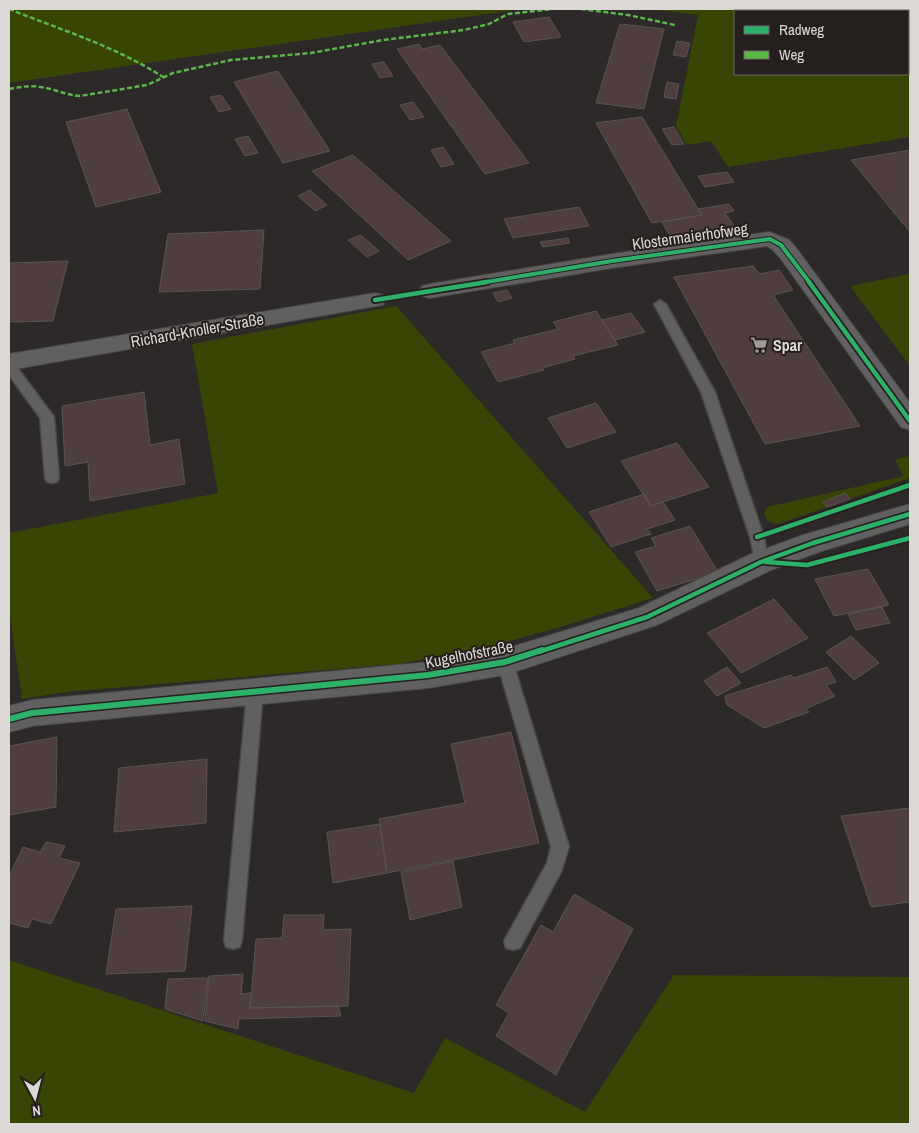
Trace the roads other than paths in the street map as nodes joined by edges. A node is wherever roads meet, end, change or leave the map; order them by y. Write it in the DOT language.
graph roads {
  1 [pos="430,291"];
  2 [pos="375,300"];
  3 [pos="660,304"];
  4 [pos="9,362"];
  5 [pos="9,366"];
  6 [pos="910,421"];
  7 [pos="52,478"];
  8 [pos="910,514"];
  9 [pos="761,562"];
  10 [pos="505,662"];
  11 [pos="255,692"];
  12 [pos="9,719"];
  13 [pos="233,940"];
  14 [pos="513,941"];
  1 -- 6 [label="street, Klostermaierhofweg"];
  2 -- 4 [label="street, Richard-Knoller-Straße"];
  3 -- 9 [label="lane"];
  5 -- 7 [label="lane"];
  8 -- 9 [label="street, Kugelhofstraße"];
  9 -- 10 [label="street, Kugelhofstraße"];
  10 -- 11 [label="street, Kugelhofstraße"];
  10 -- 14 [label="lane, Kugelhofstraße"];
  11 -- 12 [label="street, Kugelhofstraße"];
  11 -- 13 [label="lane"];
}
